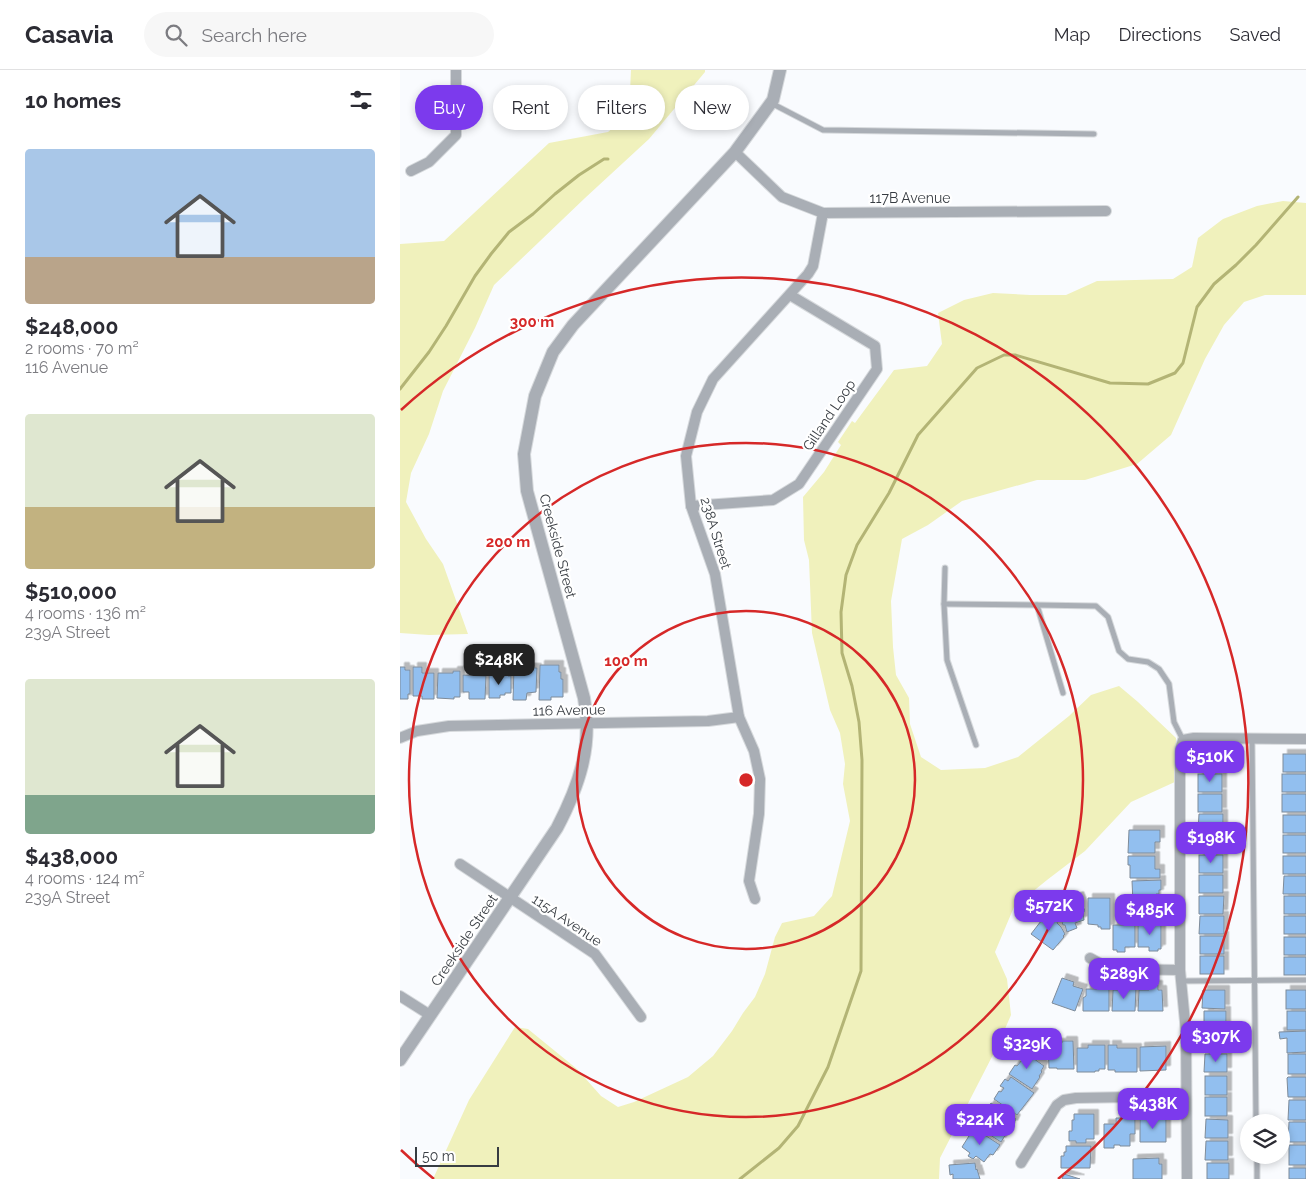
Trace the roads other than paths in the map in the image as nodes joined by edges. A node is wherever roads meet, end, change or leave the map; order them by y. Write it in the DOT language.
graph roads {
  1 [pos="456,70"];
  2 [pos="780,70"];
  3 [pos="771,103"];
  4 [pos="1094,134"];
  5 [pos="735,152"];
  6 [pos="410,171"];
  7 [pos="1106,210"];
  8 [pos="823,213"];
  9 [pos="790,295"];
  10 [pos="691,506"];
  11 [pos="945,568"];
  12 [pos="944,604"];
  13 [pos="1037,605"];
  14 [pos="1063,693"];
  15 [pos="739,717"];
  16 [pos="587,723"];
  17 [pos="400,738"];
  18 [pos="1252,739"];
  19 [pos="1306,739"];
  20 [pos="1183,740"];
  21 [pos="976,745"];
  22 [pos="460,864"];
  23 [pos="510,898"];
  24 [pos="755,899"];
  25 [pos="1090,958"];
  26 [pos="1180,970"];
  27 [pos="1255,980"];
  28 [pos="1306,980"];
  29 [pos="1180,981"];
  30 [pos="400,996"];
  31 [pos="430,1015"];
  32 [pos="640,1017"];
  33 [pos="400,1060"];
  34 [pos="1186,1096"];
  35 [pos="1256,1114"];
  36 [pos="1021,1163"];
  37 [pos="1257,1164"];
  38 [pos="1187,1179"];
  39 [pos="1257,1179"];
  1 -- 6 [label="street"];
  2 -- 3 [label="street, Creekside Street"];
  3 -- 4 [label="lane"];
  3 -- 5 [label="street, Creekside Street"];
  5 -- 8 [label="street, 117B Avenue"];
  5 -- 16 [label="street, Creekside Street"];
  7 -- 8 [label="street, 117B Avenue"];
  8 -- 9 [label="street, 238A Street"];
  9 -- 10 [label="street, 238A Street"];
  9 -- 10 [label="street, Gilland Loop"];
  10 -- 15 [label="street, 238A Street"];
  11 -- 12 [label="lane"];
  12 -- 13 [label="lane"];
  12 -- 21 [label="lane"];
  13 -- 14 [label="lane"];
  13 -- 20 [label="lane"];
  15 -- 16 [label="street, 116 Avenue"];
  15 -- 24 [label="street, 238A Street"];
  16 -- 17 [label="street, 116 Avenue"];
  16 -- 23 [label="street, Creekside Street"];
  18 -- 19 [label="street"];
  18 -- 20 [label="street"];
  18 -- 27 [label="lane"];
  20 -- 26 [label="street"];
  22 -- 23 [label="street, 115A Avenue"];
  23 -- 31 [label="street, Creekside Street"];
  23 -- 32 [label="street, 115A Avenue"];
  25 -- 26 [label="street"];
  26 -- 29 [label="street"];
  27 -- 28 [label="lane"];
  27 -- 29 [label="lane"];
  27 -- 35 [label="lane"];
  29 -- 34 [label="street"];
  30 -- 31 [label="street"];
  31 -- 33 [label="street, Creekside Street"];
  34 -- 36 [label="street"];
  34 -- 38 [label="street"];
  37 -- 39 [label="lane"];
}
